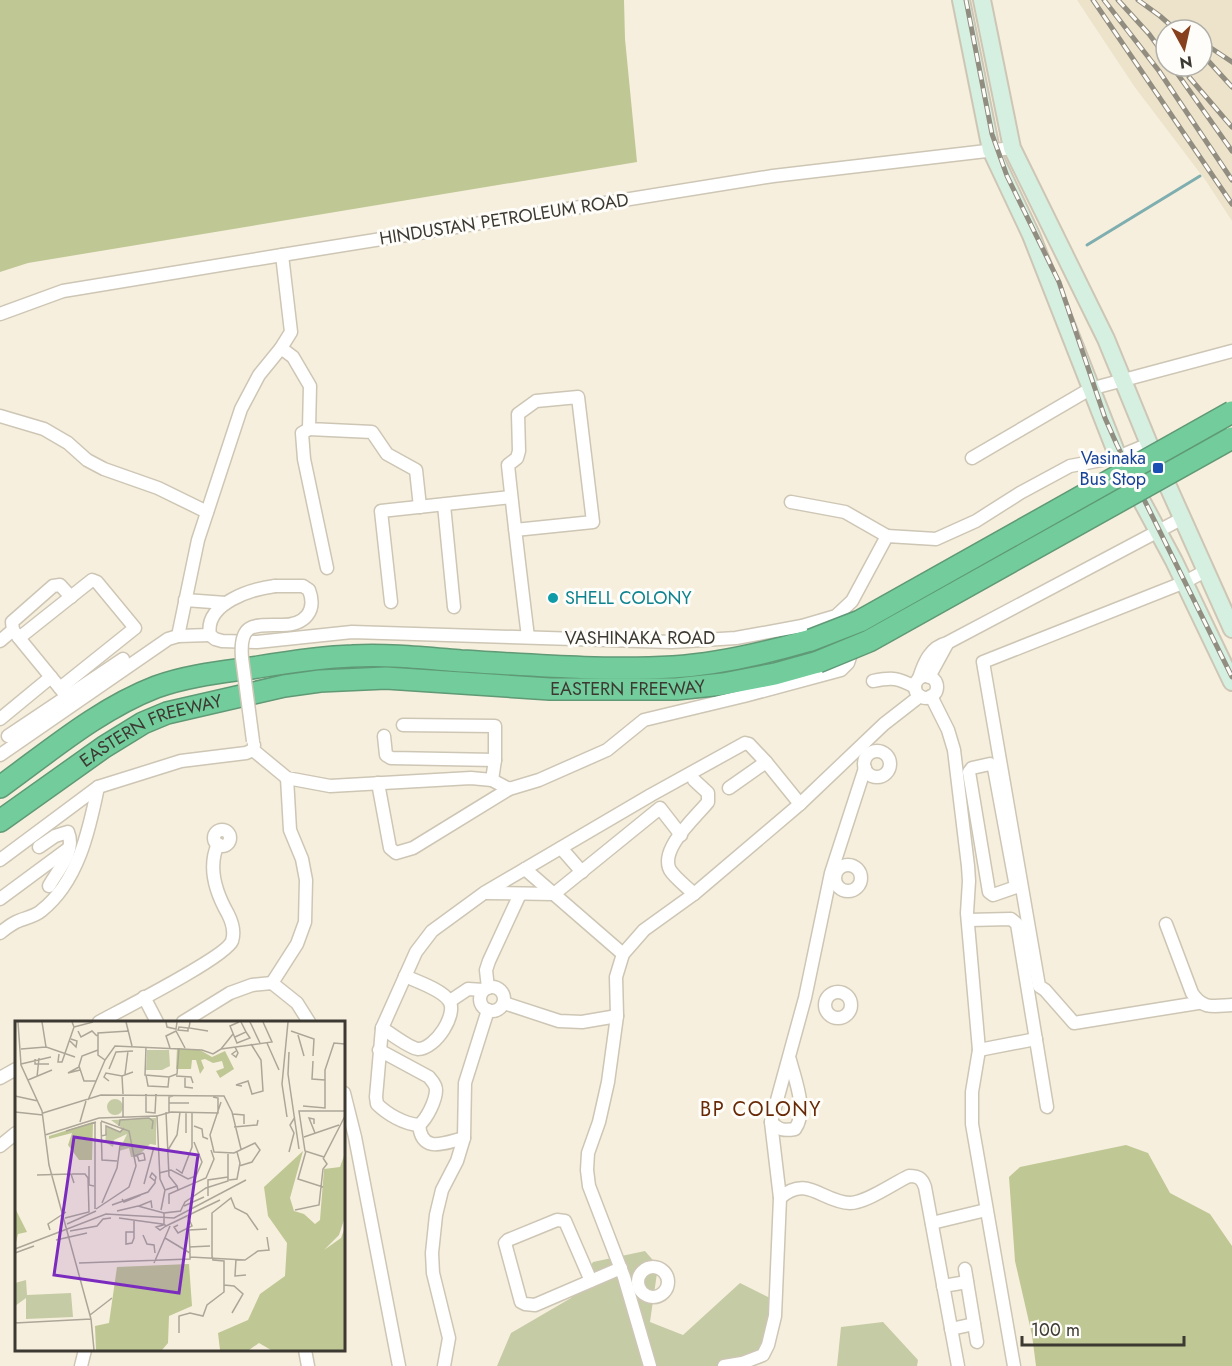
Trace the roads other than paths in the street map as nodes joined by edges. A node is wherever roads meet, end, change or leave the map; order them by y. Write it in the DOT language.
graph roads {
  1 [pos="961,0"];
  2 [pos="982,0"];
  3 [pos="1011,142"];
  4 [pos="990,145"];
  5 [pos="282,255"];
  6 [pos="0,314"];
  7 [pos="281,348"];
  8 [pos="1232,351"];
  9 [pos="1121,380"];
  10 [pos="1090,390"];
  11 [pos="1232,412"];
  12 [pos="0,416"];
  13 [pos="309,429"];
  14 [pos="1232,438"];
  15 [pos="1149,444"];
  16 [pos="1118,457"];
  17 [pos="972,458"];
  18 [pos="511,497"];
  19 [pos="791,502"];
  20 [pos="444,505"];
  21 [pos="420,507"];
  22 [pos="207,512"];
  23 [pos="1183,518"];
  24 [pos="515,530"];
  25 [pos="1159,531"];
  26 [pos="887,536"];
  27 [pos="1196,549"];
  28 [pos="1174,561"];
  29 [pos="327,568"];
  30 [pos="1207,570"];
  31 [pos="1185,582"];
  32 [pos="72,597"];
  33 [pos="185,600"];
  34 [pos="391,602"];
  35 [pos="226,603"];
  36 [pos="454,607"];
  37 [pos="836,616"];
  38 [pos="1230,621"];
  39 [pos="1206,628"];
  40 [pos="16,634"];
  41 [pos="210,634"];
  42 [pos="178,636"];
  43 [pos="528,637"];
  44 [pos="0,641"];
  45 [pos="123,659"];
  46 [pos="51,678"];
  47 [pos="873,681"];
  48 [pos="1232,682"];
  49 [pos="923,687"];
  50 [pos="64,692"];
  51 [pos="0,719"];
  52 [pos="884,724"];
  53 [pos="0,725"];
  54 [pos="403,726"];
  55 [pos="384,736"];
  56 [pos="11,741"];
  57 [pos="253,745"];
  58 [pos="870,753"];
  59 [pos="0,755"];
  60 [pos="495,760"];
  61 [pos="766,762"];
  62 [pos="865,768"];
  63 [pos="286,778"];
  64 [pos="492,780"];
  65 [pos="694,780"];
  66 [pos="378,783"];
  67 [pos="0,787"];
  68 [pos="98,787"];
  69 [pos="729,788"];
  70 [pos="509,789"];
  71 [pos="651,795"];
  72 [pos="800,804"];
  73 [pos="660,808"];
  74 [pos="0,821"];
  75 [pos="40,830"];
  76 [pos="979,830"];
  77 [pos="964,833"];
  78 [pos="681,835"];
  79 [pos="218,844"];
  80 [pos="69,848"];
  81 [pos="561,848"];
  82 [pos="0,860"];
  83 [pos="984,863"];
  84 [pos="968,866"];
  85 [pos="525,869"];
  86 [pos="582,872"];
  87 [pos="49,886"];
  88 [pos="484,893"];
  89 [pos="520,894"];
  90 [pos="554,894"];
  91 [pos="694,894"];
  92 [pos="0,899"];
  93 [pos="968,920"];
  94 [pos="1166,924"];
  95 [pos="0,933"];
  96 [pos="623,954"];
  97 [pos="405,976"];
  98 [pos="272,983"];
  99 [pos="486,989"];
  100 [pos="144,997"];
  101 [pos="805,998"];
  102 [pos="450,1001"];
  103 [pos="825,1001"];
  104 [pos="504,1003"];
  105 [pos="1198,1003"];
  106 [pos="1232,1005"];
  107 [pos="488,1010"];
  108 [pos="617,1016"];
  109 [pos="102,1021"];
  110 [pos="156,1021"];
  111 [pos="186,1021"];
  112 [pos="308,1021"];
  113 [pos="382,1028"];
  114 [pos="1036,1040"];
  115 [pos="380,1050"];
  116 [pos="978,1050"];
  117 [pos="790,1057"];
  118 [pos="15,1070"];
  119 [pos="0,1078"];
  120 [pos="345,1102"];
  121 [pos="1047,1107"];
  122 [pos="771,1122"];
  123 [pos="419,1125"];
  124 [pos="15,1133"];
  125 [pos="464,1138"];
  126 [pos="349,1139"];
  127 [pos="0,1146"];
  128 [pos="780,1198"];
  129 [pos="986,1210"];
  130 [pos="932,1223"];
  131 [pos="965,1269"];
  132 [pos="642,1272"];
  133 [pos="622,1273"];
  134 [pos="591,1281"];
  135 [pos="967,1282"];
  136 [pos="943,1286"];
  137 [pos="647,1296"];
  138 [pos="634,1306"];
  139 [pos="974,1324"];
  140 [pos="951,1329"];
  141 [pos="977,1342"];
  142 [pos="84,1351"];
  143 [pos="305,1351"];
  144 [pos="762,1361"];
  145 [pos="81,1366"];
  146 [pos="308,1366"];
  147 [pos="399,1366"];
  148 [pos="444,1366"];
  149 [pos="650,1366"];
  150 [pos="724,1366"];
  151 [pos="958,1366"];
  152 [pos="1014,1366"];
  1 -- 4 [label="main road"];
  2 -- 3 [label="main road"];
  3 -- 4 [label="street, HINDUSTAN PETROLEUM ROAD"];
  3 -- 9 [label="main road"];
  4 -- 5 [label="street, HINDUSTAN PETROLEUM ROAD"];
  4 -- 10 [label="main road"];
  5 -- 6 [label="street, HINDUSTAN PETROLEUM ROAD"];
  5 -- 7 [label="street"];
  7 -- 13 [label="street"];
  7 -- 22 [label="street"];
  8 -- 9 [label="street"];
  9 -- 10 [label="street"];
  9 -- 15 [label="main road"];
  10 -- 16 [label="main road"];
  10 -- 17 [label="street"];
  11 -- 67 [label="highway, EASTERN FREEWAY, bridge"];
  12 -- 22 [label="street"];
  13 -- 21 [label="street"];
  13 -- 29 [label="street"];
  14 -- 74 [label="highway, EASTERN FREEWAY, bridge"];
  15 -- 16 [label="street"];
  15 -- 23 [label="main road"];
  16 -- 25 [label="main road"];
  16 -- 26 [label="street"];
  18 -- 20 [label="street"];
  18 -- 24 [label="street"];
  18 -- 24 [label="street"];
  19 -- 26 [label="street"];
  20 -- 21 [label="street"];
  20 -- 36 [label="street"];
  21 -- 34 [label="street"];
  22 -- 33 [label="street"];
  23 -- 25 [label="street"];
  23 -- 27 [label="main road"];
  24 -- 43 [label="street"];
  25 -- 28 [label="main road"];
  25 -- 49 [label="street"];
  26 -- 37 [label="street"];
  27 -- 28 [label="main road"];
  27 -- 30 [label="main road"];
  28 -- 31 [label="main road"];
  30 -- 31 [label="street"];
  30 -- 38 [label="main road"];
  31 -- 39 [label="main road"];
  31 -- 105 [label="street"];
  32 -- 40 [label="street"];
  32 -- 40 [label="street"];
  32 -- 50 [label="street"];
  33 -- 35 [label="street"];
  33 -- 42 [label="street"];
  35 -- 41 [label="street"];
  35 -- 57 [label="street, bridge"];
  37 -- 43 [label="street, VASHINAKA ROAD"];
  37 -- 70 [label="street"];
  38 -- 39 [label="street"];
  39 -- 48 [label="main road"];
  40 -- 44 [label="street"];
  40 -- 46 [label="street"];
  41 -- 42 [label="street, VASHINAKA ROAD"];
  41 -- 43 [label="street, VASHINAKA ROAD"];
  42 -- 56 [label="street"];
  45 -- 50 [label="street"];
  46 -- 50 [label="street"];
  46 -- 51 [label="street"];
  47 -- 49 [label="street"];
  49 -- 52 [label="street"];
  49 -- 77 [label="street"];
  50 -- 56 [label="street"];
  52 -- 58 [label="street"];
  52 -- 72 [label="street"];
  53 -- 56 [label="street"];
  54 -- 60 [label="street"];
  55 -- 60 [label="street"];
  56 -- 59 [label="street"];
  57 -- 63 [label="street"];
  57 -- 68 [label="street"];
  58 -- 62 [label="street"];
  58 -- 62 [label="street"];
  60 -- 64 [label="street"];
  61 -- 69 [label="street"];
  61 -- 71 [label="street"];
  61 -- 72 [label="street"];
  62 -- 101 [label="street"];
  63 -- 66 [label="street"];
  63 -- 98 [label="street"];
  64 -- 66 [label="street"];
  64 -- 70 [label="street"];
  65 -- 78 [label="street"];
  66 -- 70 [label="street"];
  68 -- 75 [label="street"];
  68 -- 95 [label="street"];
  71 -- 73 [label="street"];
  71 -- 81 [label="street"];
  72 -- 91 [label="street"];
  73 -- 78 [label="street"];
  73 -- 86 [label="street"];
  75 -- 80 [label="street"];
  75 -- 82 [label="street"];
  76 -- 77 [label="street"];
  76 -- 83 [label="street"];
  76 -- 83 [label="street"];
  77 -- 84 [label="street"];
  78 -- 91 [label="street"];
  79 -- 100 [label="street"];
  80 -- 87 [label="street"];
  80 -- 92 [label="street"];
  81 -- 85 [label="street"];
  81 -- 86 [label="street"];
  83 -- 84 [label="street"];
  84 -- 93 [label="street"];
  85 -- 88 [label="street"];
  85 -- 90 [label="street"];
  86 -- 90 [label="street"];
  88 -- 89 [label="street"];
  88 -- 97 [label="street"];
  89 -- 90 [label="street"];
  89 -- 99 [label="street"];
  90 -- 96 [label="street"];
  91 -- 96 [label="street"];
  93 -- 114 [label="street"];
  93 -- 116 [label="street"];
  94 -- 105 [label="street"];
  96 -- 108 [label="street"];
  97 -- 102 [label="street"];
  97 -- 113 [label="street"];
  98 -- 111 [label="street"];
  98 -- 112 [label="street"];
  99 -- 102 [label="street"];
  99 -- 104 [label="street"];
  99 -- 107 [label="street"];
  100 -- 109 [label="street"];
  100 -- 110 [label="street"];
  101 -- 103 [label="street"];
  101 -- 117 [label="street"];
  102 -- 113 [label="street"];
  104 -- 107 [label="street"];
  104 -- 108 [label="street"];
  105 -- 106 [label="street"];
  107 -- 125 [label="street"];
  108 -- 133 [label="street"];
  113 -- 115 [label="street"];
  114 -- 116 [label="street"];
  114 -- 121 [label="street"];
  115 -- 123 [label="street"];
  115 -- 123 [label="street"];
  116 -- 129 [label="street"];
  117 -- 122 [label="street"];
  117 -- 122 [label="street"];
  118 -- 119 [label="street"];
  120 -- 126 [label="street"];
  122 -- 128 [label="street"];
  123 -- 125 [label="street"];
  124 -- 127 [label="street"];
  125 -- 148 [label="street"];
  126 -- 147 [label="street"];
  128 -- 130 [label="street"];
  128 -- 144 [label="street"];
  129 -- 130 [label="street"];
  129 -- 152 [label="street"];
  130 -- 136 [label="street"];
  131 -- 135 [label="street"];
  132 -- 133 [label="street"];
  132 -- 137 [label="street"];
  132 -- 137 [label="street"];
  133 -- 134 [label="street"];
  133 -- 138 [label="street"];
  134 -- 134 [label="street"];
  135 -- 136 [label="street"];
  135 -- 139 [label="street"];
  136 -- 140 [label="street"];
  137 -- 138 [label="street"];
  138 -- 149 [label="street"];
  139 -- 140 [label="street"];
  139 -- 141 [label="street"];
  140 -- 151 [label="street"];
  142 -- 145 [label="street"];
  143 -- 146 [label="street"];
  144 -- 150 [label="street"];
}
